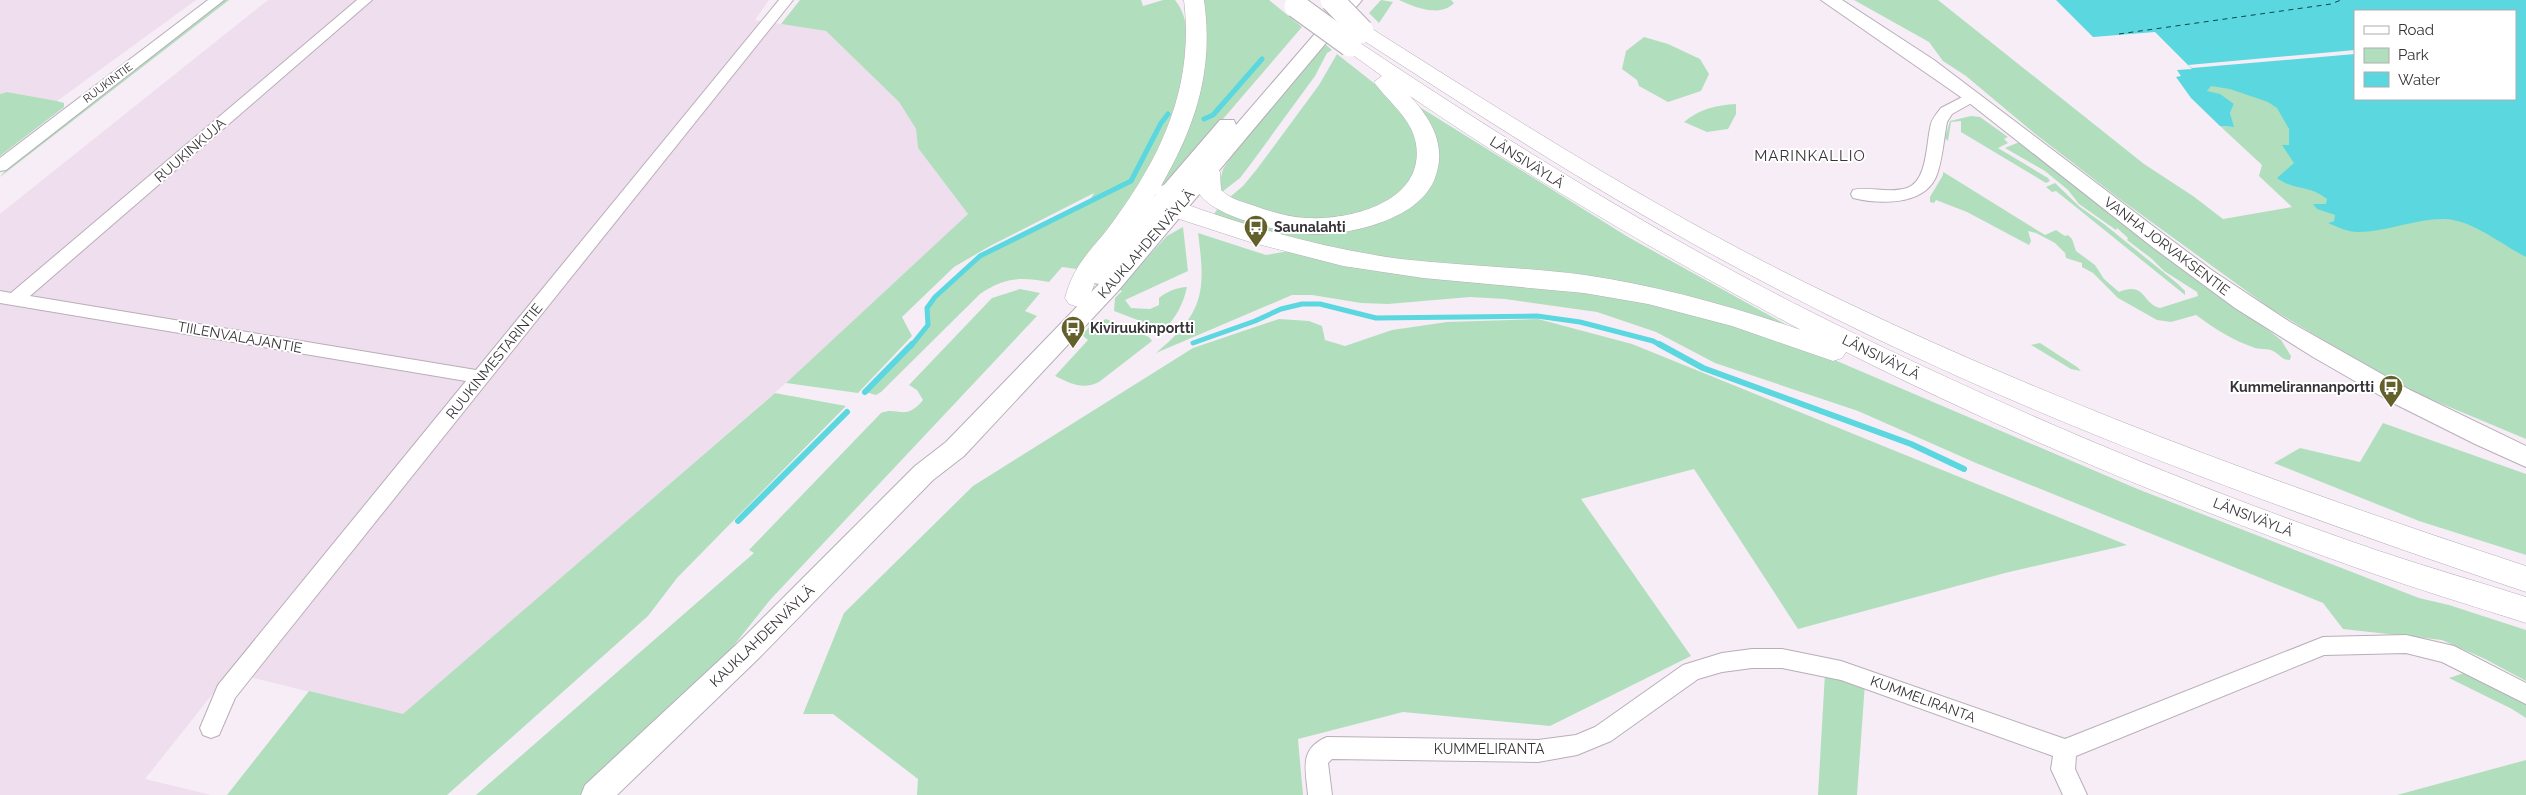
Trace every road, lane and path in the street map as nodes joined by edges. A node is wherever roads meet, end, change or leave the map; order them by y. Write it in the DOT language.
graph roads {
  1 [pos="217,0"];
  2 [pos="365,0"];
  3 [pos="786,0"];
  4 [pos="1194,0"];
  5 [pos="1320,0"];
  6 [pos="1333,0"];
  7 [pos="1353,0"];
  8 [pos="1830,0"];
  9 [pos="1292,3"];
  10 [pos="1356,38"];
  11 [pos="1972,97"];
  12 [pos="0,166"];
  13 [pos="1208,172"];
  14 [pos="1859,194"];
  15 [pos="1172,201"];
  16 [pos="1092,285"];
  17 [pos="8,298"];
  18 [pos="1062,326"];
  19 [pos="480,377"];
  20 [pos="1971,401"];
  21 [pos="2526,457"];
  22 [pos="2526,579"];
  23 [pos="2526,610"];
  24 [pos="2526,694"];
  25 [pos="211,728"];
  26 [pos="2065,750"];
  27 [pos="1316,759"];
  28 [pos="596,795"];
  29 [pos="1320,795"];
  30 [pos="2075,795"];
  1 -- 12 [label="street, RUUKINTIE"];
  2 -- 17 [label="street, RUUKINKUJA"];
  3 -- 19 [label="street, RUUKINMESTARINTIE"];
  4 -- 16 [label="highway"];
  5 -- 10 [label="highway, LÄNSIVÄYLÄ, bridge"];
  6 -- 10 [label="highway, bridge"];
  6 -- 15 [label="main road, KAUKLAHDENVÄYLÄ"];
  7 -- 13 [label="main road, KAUKLAHDENVÄYLÄ"];
  8 -- 11 [label="main road, VANHA JORVAKSENTIE"];
  9 -- 10 [label="highway, LÄNSIVÄYLÄ, bridge"];
  10 -- 13 [label="highway"];
  10 -- 20 [label="highway, LÄNSIVÄYLÄ"];
  10 -- 22 [label="highway, LÄNSIVÄYLÄ"];
  11 -- 14 [label="street"];
  11 -- 21 [label="main road, VANHA JORVAKSENTIE"];
  13 -- 15 [label="main road, KAUKLAHDENVÄYLÄ"];
  15 -- 16 [label="main road, KAUKLAHDENVÄYLÄ"];
  15 -- 20 [label="highway"];
  16 -- 18 [label="main road, KAUKLAHDENVÄYLÄ"];
  16 -- 18 [label="main road, KAUKLAHDENVÄYLÄ"];
  17 -- 19 [label="street, TIILENVALAJANTIE"];
  18 -- 28 [label="main road, KAUKLAHDENVÄYLÄ"];
  19 -- 25 [label="street, RUUKINMESTARINTIE"];
  20 -- 23 [label="highway, LÄNSIVÄYLÄ"];
  24 -- 26 [label="street"];
  26 -- 27 [label="street, KUMMELIRANTA"];
  26 -- 30 [label="street"];
  27 -- 29 [label="street"];
}
